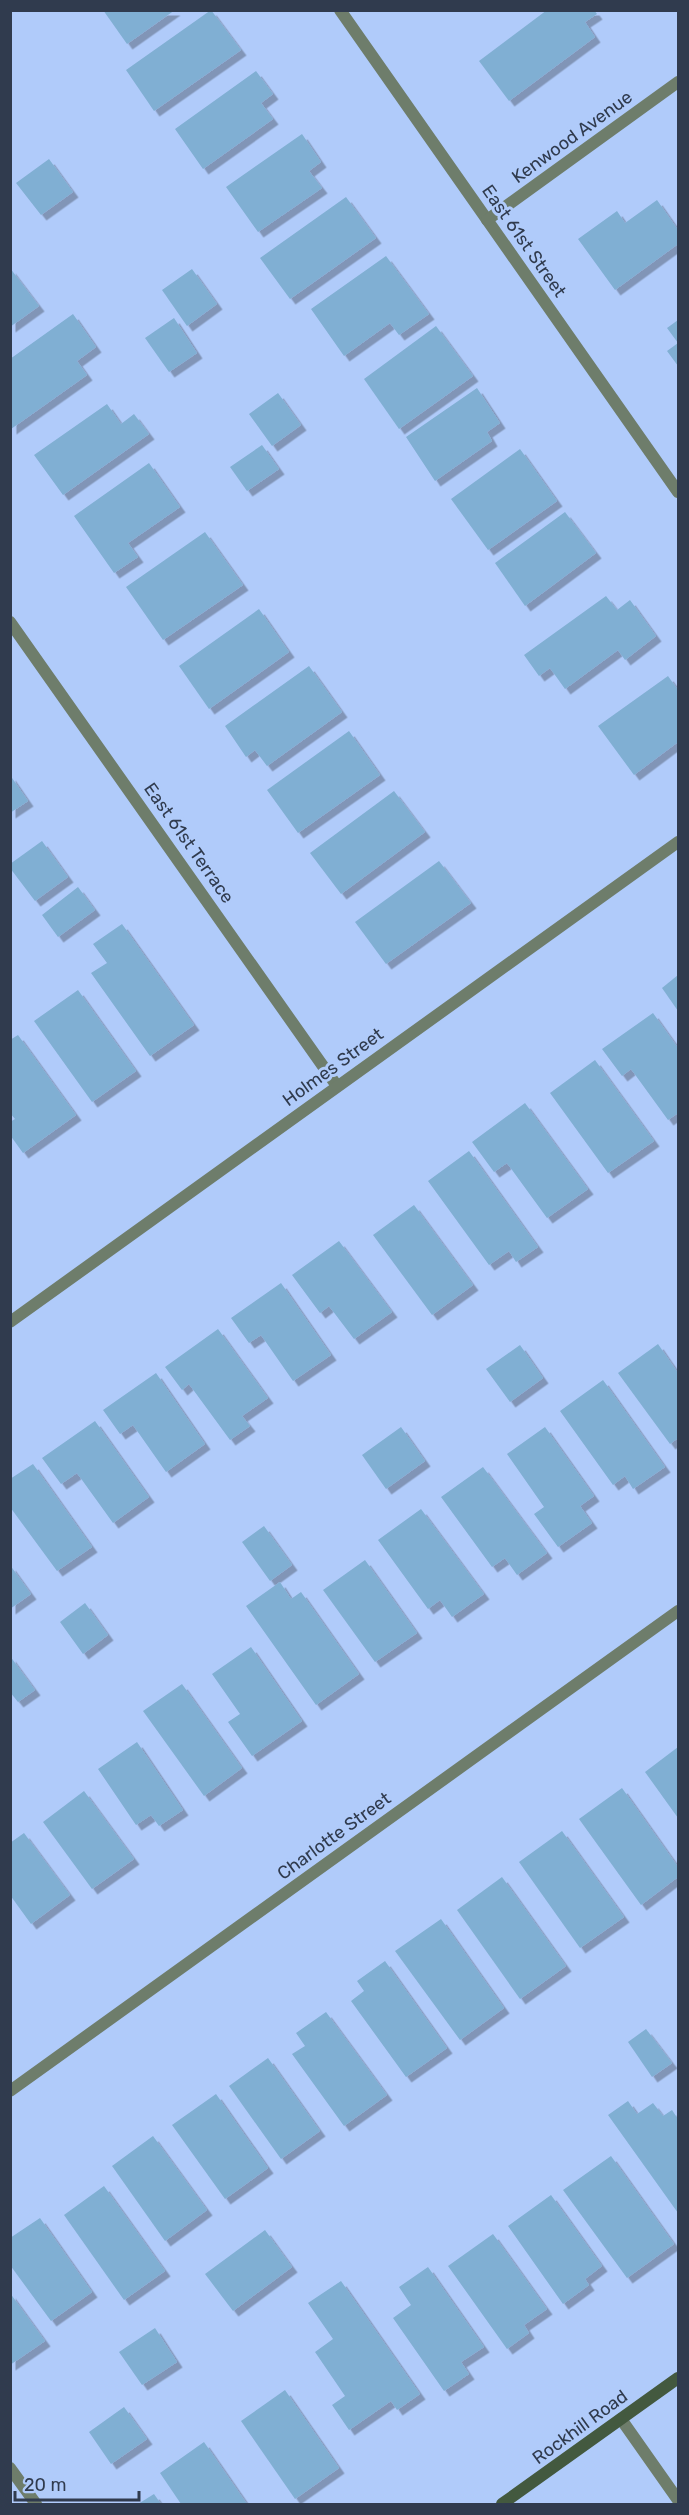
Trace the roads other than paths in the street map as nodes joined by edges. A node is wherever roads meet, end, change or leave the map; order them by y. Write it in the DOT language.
graph roads {
  1 [pos="340,10"];
  2 [pos="678,82"];
  3 [pos="487,220"];
  4 [pos="678,492"];
  5 [pos="10,622"];
  6 [pos="678,842"];
  7 [pos="337,1086"];
  8 [pos="10,1322"];
  9 [pos="678,1611"];
  10 [pos="10,2091"];
  11 [pos="678,2378"];
  12 [pos="621,2419"];
  13 [pos="10,2468"];
  14 [pos="678,2500"];
  15 [pos="36,2505"];
  16 [pos="502,2505"];
  1 -- 3 [label="street, East 61st Street"];
  2 -- 3 [label="street, Kenwood Avenue"];
  3 -- 4 [label="street, East 61st Street"];
  5 -- 7 [label="street, East 61st Terrace"];
  6 -- 7 [label="street, Holmes Street"];
  7 -- 8 [label="street, Holmes Street"];
  9 -- 10 [label="street, Charlotte Street"];
  11 -- 12 [label="main road, Rockhill Road"];
  12 -- 14 [label="street"];
  12 -- 16 [label="main road, Rockhill Road"];
  13 -- 15 [label="street"];
}
